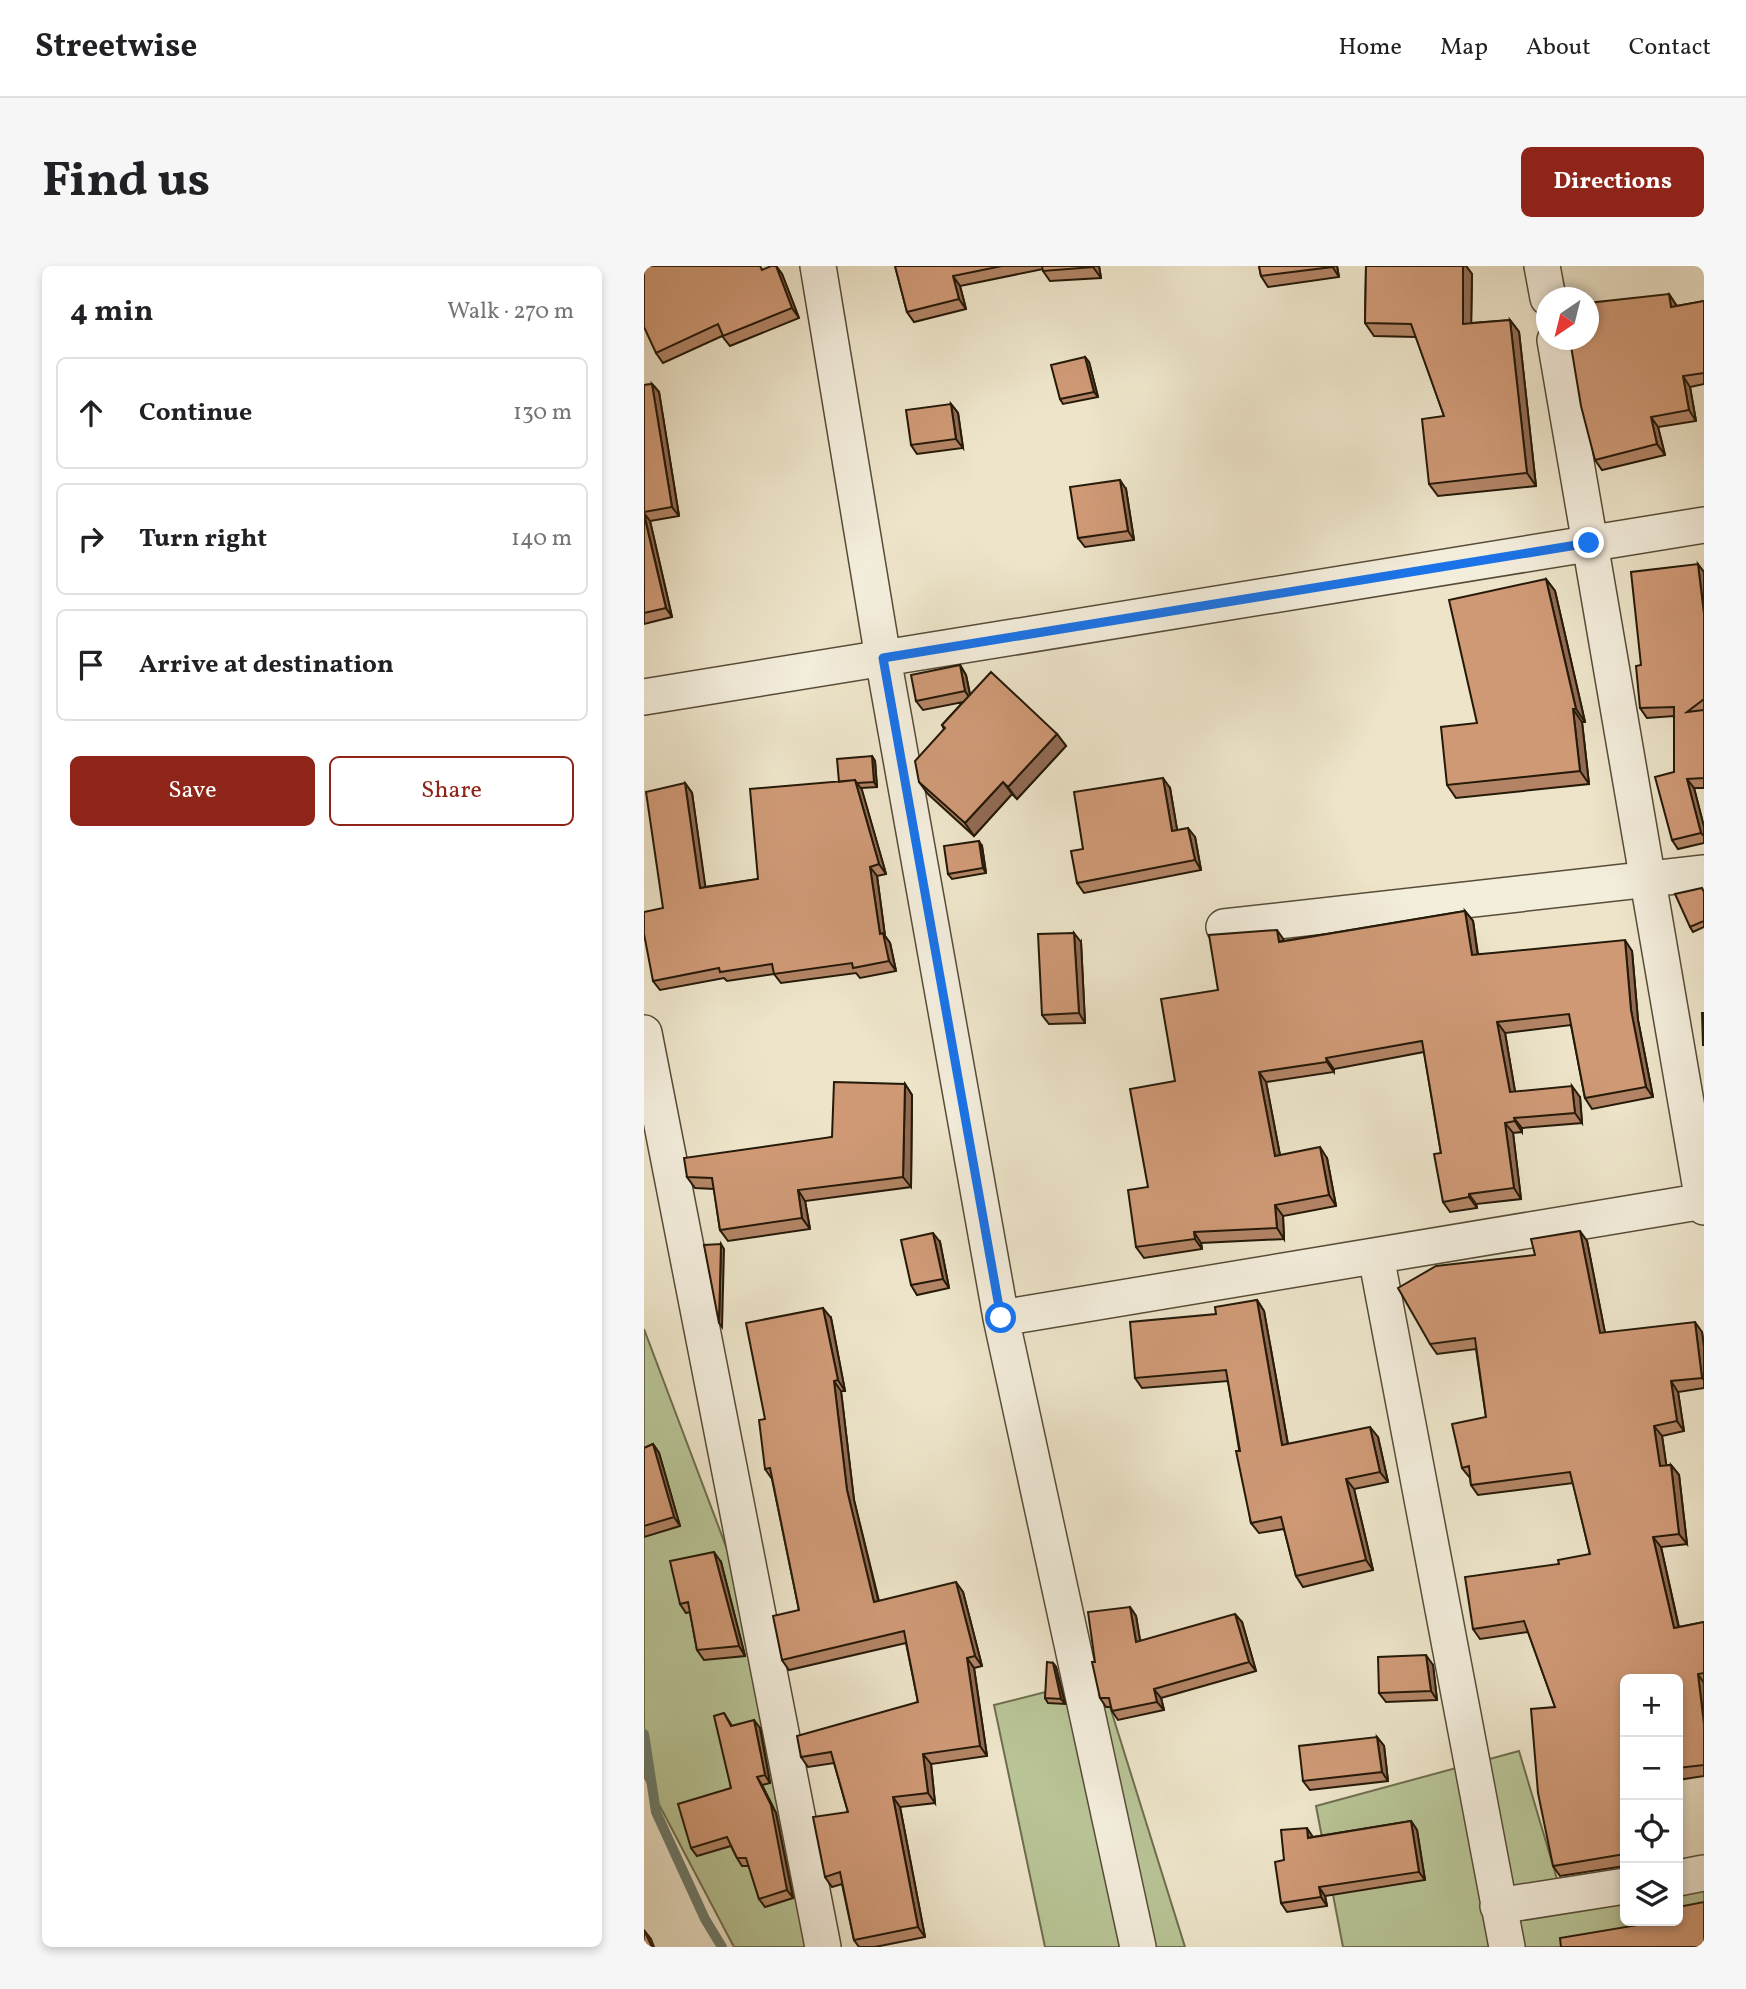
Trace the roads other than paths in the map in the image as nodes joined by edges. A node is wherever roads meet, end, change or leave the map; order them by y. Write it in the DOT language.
graph roads {
  1 [pos="818,266"];
  2 [pos="1542,266"];
  3 [pos="1546,287"];
  4 [pos="1557,350"];
  5 [pos="1704,525"];
  6 [pos="1589,543"];
  7 [pos="883,658"];
  8 [pos="644,697"];
  9 [pos="1704,873"];
  10 [pos="1647,880"];
  11 [pos="1224,927"];
  12 [pos="644,1033"];
  13 [pos="1704,1203"];
  14 [pos="1376,1256"];
  15 [pos="1001,1318"];
  16 [pos="1704,1874"];
  17 [pos="1683,1877"];
  18 [pos="1620,1887"];
  19 [pos="1498,1906"];
  20 [pos="823,1947"];
  21 [pos="1138,1947"];
  22 [pos="1507,1947"];
  1 -- 7 [label="street"];
  2 -- 3 [label="street"];
  4 -- 6 [label="street"];
  5 -- 6 [label="street"];
  6 -- 7 [label="street"];
  6 -- 10 [label="street"];
  7 -- 8 [label="street"];
  7 -- 15 [label="street"];
  9 -- 10 [label="street"];
  10 -- 11 [label="street"];
  10 -- 13 [label="street"];
  12 -- 20 [label="street"];
  13 -- 14 [label="street"];
  14 -- 15 [label="street"];
  14 -- 19 [label="street"];
  15 -- 21 [label="street"];
  16 -- 17 [label="street"];
  18 -- 19 [label="street"];
  19 -- 22 [label="street"];
}
